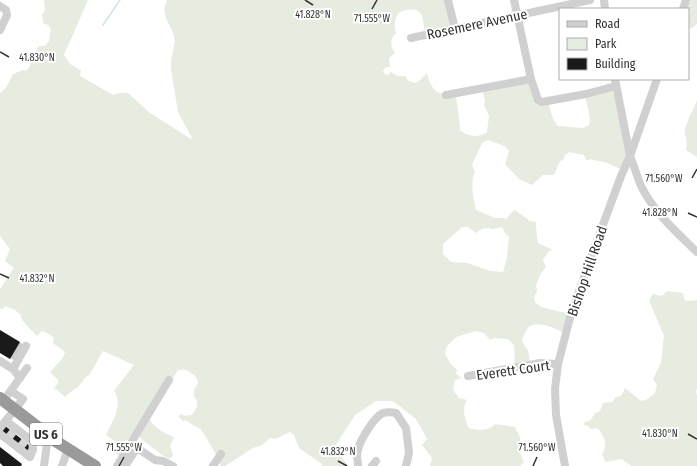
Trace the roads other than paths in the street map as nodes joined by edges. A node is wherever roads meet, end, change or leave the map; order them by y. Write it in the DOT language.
graph roads {
  1 [pos="448,0"];
  2 [pos="514,0"];
  3 [pos="590,0"];
  4 [pos="0,6"];
  5 [pos="518,15"];
  6 [pos="455,29"];
  7 [pos="0,30"];
  8 [pos="411,38"];
  9 [pos="531,79"];
  10 [pos="658,80"];
  11 [pos="615,82"];
  12 [pos="446,95"];
  13 [pos="630,156"];
  14 [pos="697,252"];
  15 [pos="26,346"];
  16 [pos="0,361"];
  17 [pos="558,364"];
  18 [pos="27,368"];
  19 [pos="13,369"];
  20 [pos="468,376"];
  21 [pos="20,378"];
  22 [pos="170,380"];
  23 [pos="5,396"];
  24 [pos="15,409"];
  25 [pos="6,421"];
  26 [pos="0,428"];
  27 [pos="41,430"];
  28 [pos="0,434"];
  29 [pos="11,434"];
  30 [pos="51,437"];
  31 [pos="25,443"];
  32 [pos="68,449"];
  33 [pos="221,454"];
  34 [pos="153,463"];
  35 [pos="44,466"];
  36 [pos="62,466"];
  37 [pos="93,466"];
  38 [pos="117,466"];
  39 [pos="125,466"];
  40 [pos="173,466"];
  41 [pos="213,466"];
  42 [pos="358,466"];
  43 [pos="406,466"];
  44 [pos="565,466"];
  1 -- 6 [label="street"];
  2 -- 5 [label="street"];
  3 -- 5 [label="street, Rosemere Avenue"];
  4 -- 7 [label="street"];
  5 -- 6 [label="street, Rosemere Avenue"];
  5 -- 9 [label="street"];
  6 -- 8 [label="street, Rosemere Avenue"];
  9 -- 11 [label="street"];
  9 -- 12 [label="street"];
  10 -- 13 [label="street, Bishop Hill Road"];
  11 -- 13 [label="street"];
  13 -- 14 [label="street"];
  13 -- 17 [label="street, Bishop Hill Road"];
  15 -- 19 [label="street"];
  16 -- 19 [label="street"];
  17 -- 20 [label="street, Everett Court"];
  17 -- 44 [label="street, Bishop Hill Road"];
  18 -- 21 [label="street"];
  19 -- 21 [label="street"];
  21 -- 23 [label="street"];
  22 -- 38 [label="street"];
  23 -- 24 [label="highway, US 6"];
  24 -- 25 [label="street"];
  24 -- 27 [label="highway, US 6"];
  25 -- 26 [label="street"];
  25 -- 29 [label="street"];
  27 -- 30 [label="highway, US 6"];
  27 -- 31 [label="street"];
  28 -- 29 [label="street"];
  29 -- 31 [label="street"];
  29 -- 31 [label="street"];
  30 -- 32 [label="highway, US 6"];
  30 -- 35 [label="street"];
  32 -- 36 [label="street"];
  32 -- 37 [label="highway, US 6"];
  33 -- 41 [label="street"];
  34 -- 39 [label="street"];
  34 -- 40 [label="street"];
  42 -- 43 [label="street"];
}
